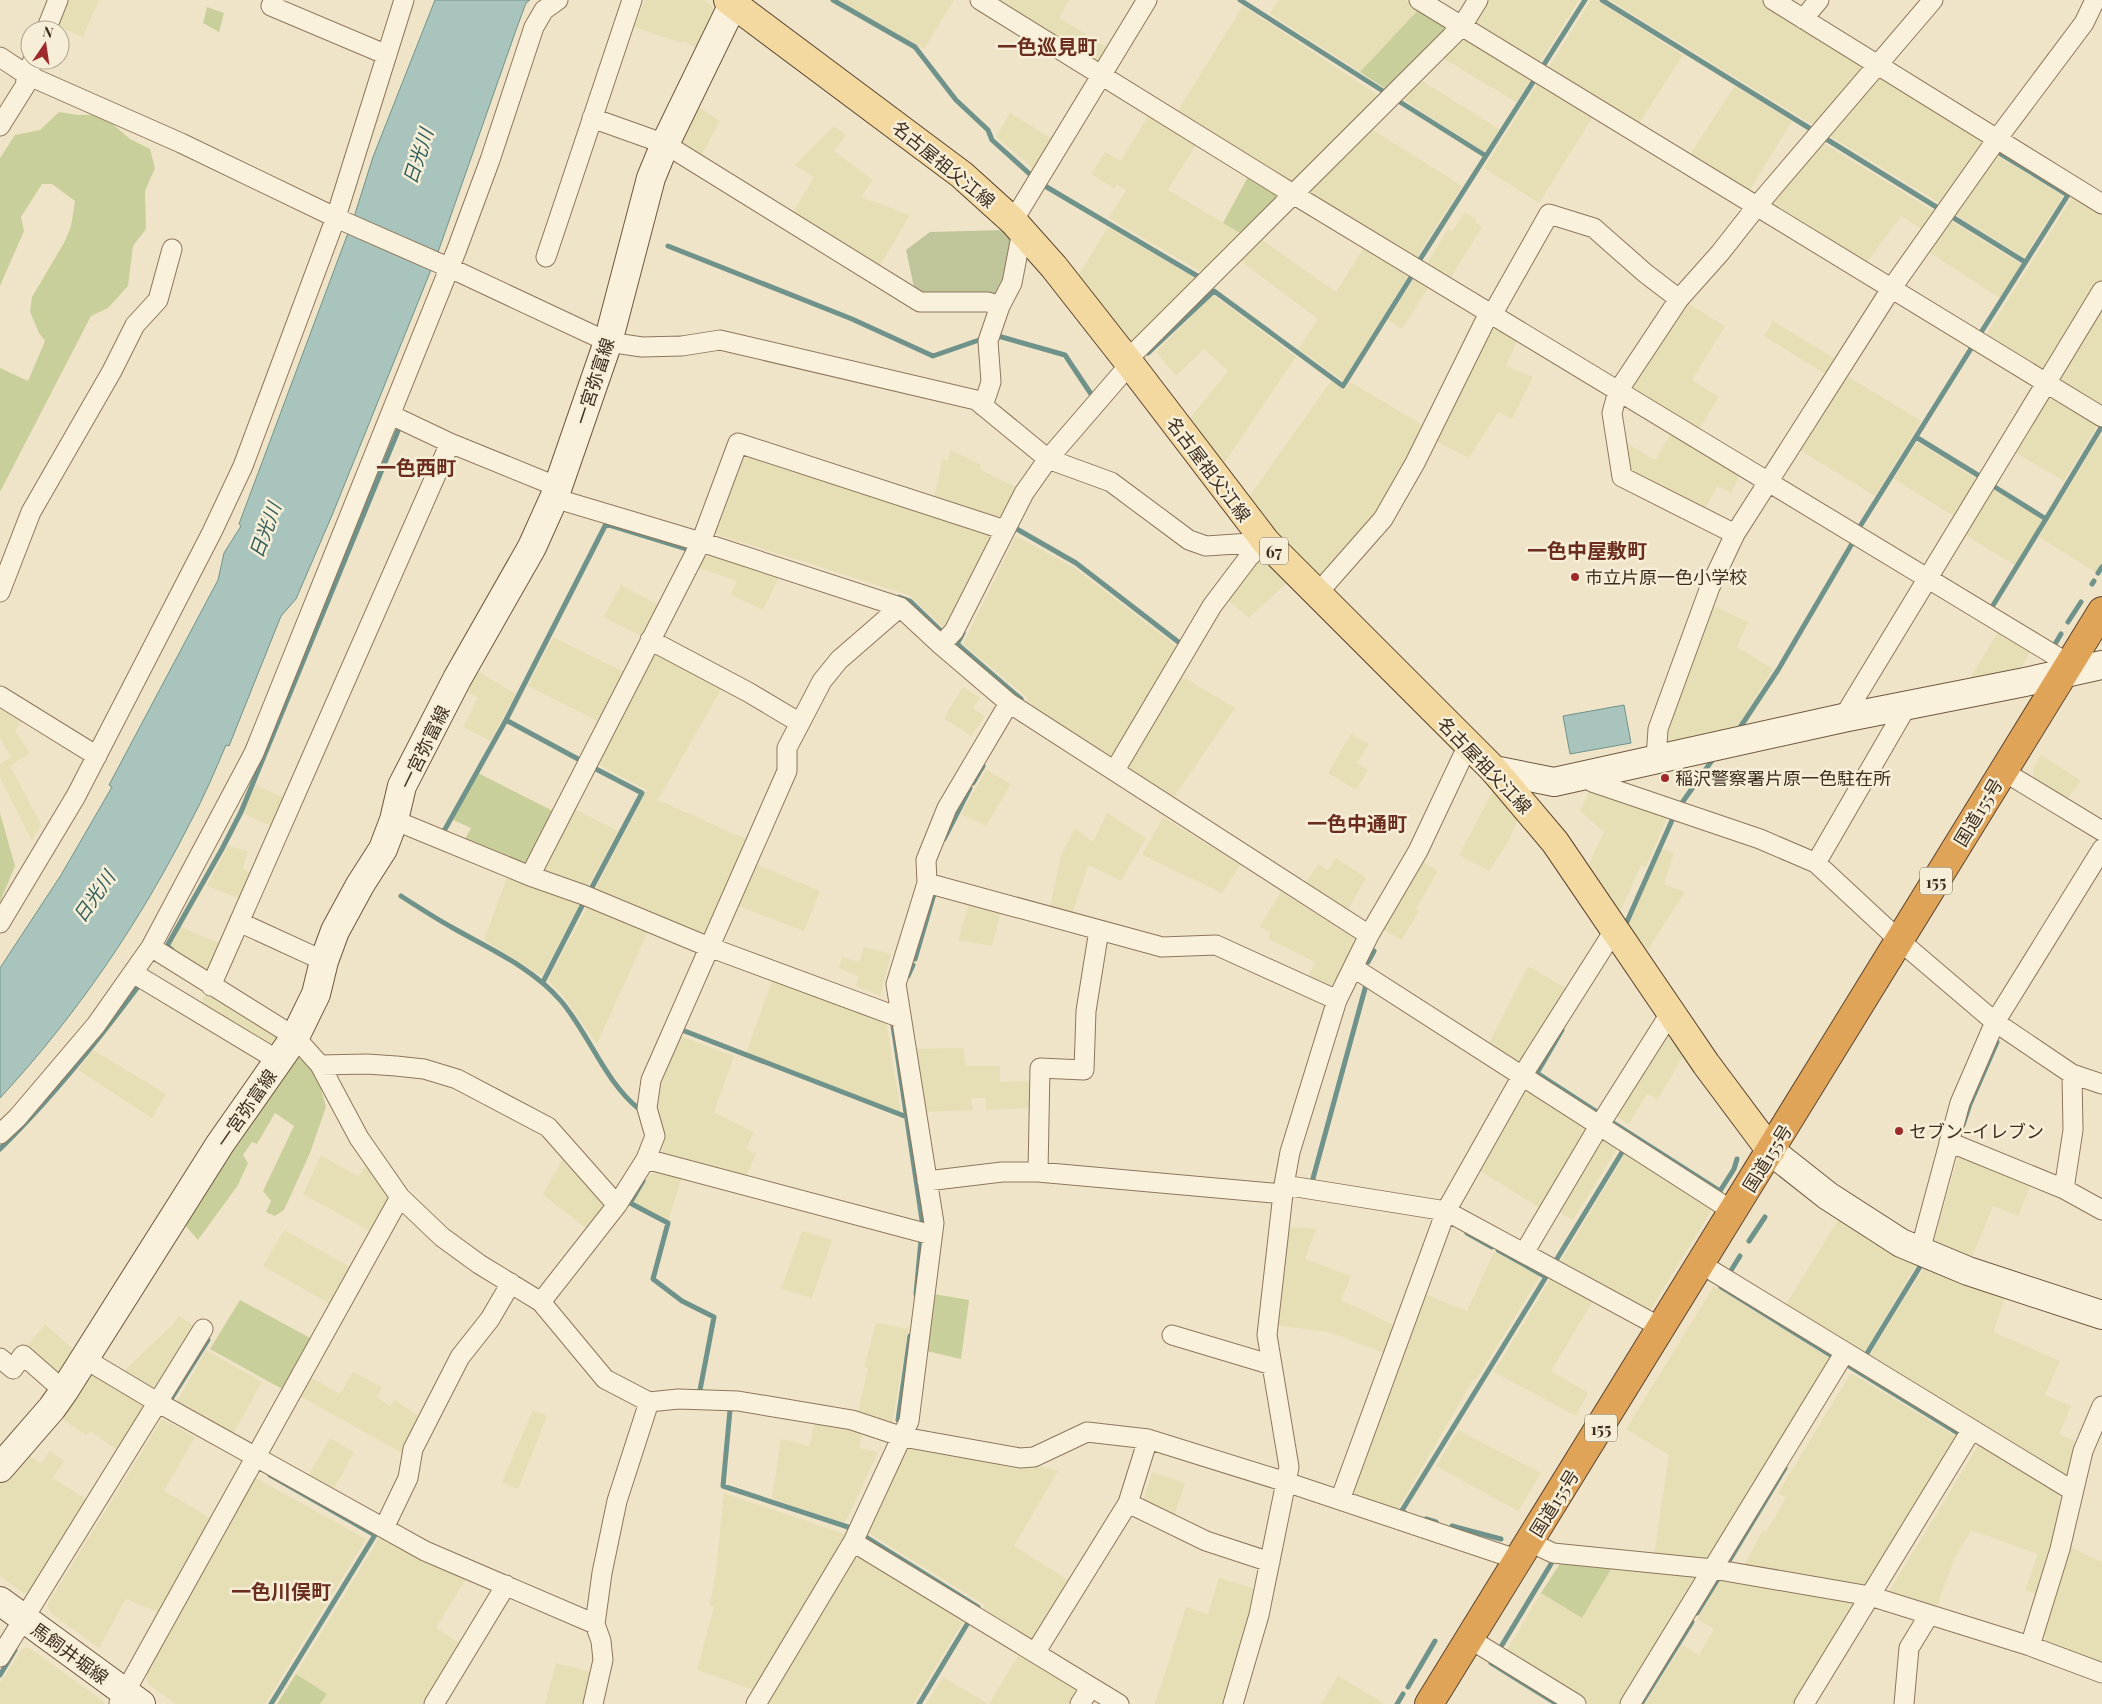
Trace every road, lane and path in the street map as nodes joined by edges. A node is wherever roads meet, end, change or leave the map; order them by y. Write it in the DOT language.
graph roads {
  1 [pos="58,0"];
  2 [pos="404,0"];
  3 [pos="558,0"];
  4 [pos="632,0"];
  5 [pos="980,0"];
  6 [pos="1147,0"];
  7 [pos="1419,0"];
  8 [pos="1478,0"];
  9 [pos="1773,0"];
  10 [pos="1819,0"];
  11 [pos="1932,0"];
  12 [pos="2095,0"];
  13 [pos="732,1"];
  14 [pos="267,2"];
  15 [pos="1804,19"];
  16 [pos="50,20"];
  17 [pos="1462,26"];
  18 [pos="387,55"];
  19 [pos="0,57"];
  20 [pos="20,64"];
  21 [pos="1878,65"];
  22 [pos="29,70"];
  23 [pos="34,70"];
  24 [pos="1102,74"];
  25 [pos="592,118"];
  26 [pos="0,126"];
  27 [pos="1997,139"];
  28 [pos="664,144"];
  29 [pos="1293,194"];
  30 [pos="2102,204"];
  31 [pos="1757,206"];
  32 [pos="339,219"];
  33 [pos="1018,226"];
  34 [pos="172,249"];
  35 [pos="546,257"];
  36 [pos="448,267"];
  37 [pos="1891,288"];
  38 [pos="2102,291"];
  39 [pos="1679,299"];
  40 [pos="1000,306"];
  41 [pos="1491,314"];
  42 [pos="608,342"];
  43 [pos="1129,362"];
  44 [pos="2045,382"];
  45 [pos="1618,391"];
  46 [pos="983,406"];
  47 [pos="391,415"];
  48 [pos="2102,417"];
  49 [pos="450,443"];
  50 [pos="1048,459"];
  51 [pos="1768,481"];
  52 [pos="556,493"];
  53 [pos="1005,530"];
  54 [pos="1735,534"];
  55 [pos="700,542"];
  56 [pos="1266,542"];
  57 [pos="1927,578"];
  58 [pos="0,592"];
  59 [pos="1317,594"];
  60 [pos="900,607"];
  61 [pos="2102,611"];
  62 [pos="650,640"];
  63 [pos="941,645"];
  64 [pos="2102,665"];
  65 [pos="2066,669"];
  66 [pos="0,696"];
  67 [pos="1009,702"];
  68 [pos="1908,704"];
  69 [pos="1843,718"];
  70 [pos="800,724"];
  71 [pos="1468,745"];
  72 [pos="97,756"];
  73 [pos="1656,759"];
  74 [pos="1115,770"];
  75 [pos="1494,770"];
  76 [pos="2004,771"];
  77 [pos="1588,774"];
  78 [pos="394,820"];
  79 [pos="2102,832"];
  80 [pos="2102,849"];
  81 [pos="1816,863"];
  82 [pos="530,876"];
  83 [pos="927,883"];
  84 [pos="239,922"];
  85 [pos="0,923"];
  86 [pos="1615,929"];
  87 [pos="1099,930"];
  88 [pos="1370,935"];
  89 [pos="1900,941"];
  90 [pos="152,947"];
  91 [pos="709,947"];
  92 [pos="324,961"];
  93 [pos="1354,968"];
  94 [pos="133,973"];
  95 [pos="211,986"];
  96 [pos="1337,1000"];
  97 [pos="1670,1012"];
  98 [pos="901,1018"];
  99 [pos="1995,1022"];
  100 [pos="295,1037"];
  101 [pos="279,1061"];
  102 [pos="320,1065"];
  103 [pos="2072,1074"];
  104 [pos="1522,1076"];
  105 [pos="2102,1084"];
  106 [pos="1599,1126"];
  107 [pos="0,1134"];
  108 [pos="1949,1142"];
  109 [pos="1771,1151"];
  110 [pos="646,1159"];
  111 [pos="1038,1172"];
  112 [pos="927,1181"];
  113 [pos="2064,1189"];
  114 [pos="1283,1190"];
  115 [pos="400,1197"];
  116 [pos="616,1205"];
  117 [pos="2102,1210"];
  118 [pos="1446,1211"];
  119 [pos="1734,1212"];
  120 [pos="932,1236"];
  121 [pos="1920,1251"];
  122 [pos="1524,1253"];
  123 [pos="1701,1264"];
  124 [pos="511,1283"];
  125 [pos="541,1302"];
  126 [pos="2102,1315"];
  127 [pos="1662,1328"];
  128 [pos="202,1329"];
  129 [pos="1172,1335"];
  130 [pos="1845,1352"];
  131 [pos="0,1358"];
  132 [pos="85,1359"];
  133 [pos="1272,1365"];
  134 [pos="64,1391"];
  135 [pos="157,1402"];
  136 [pos="649,1402"];
  137 [pos="2102,1406"];
  138 [pos="1972,1429"];
  139 [pos="903,1436"];
  140 [pos="1148,1439"];
  141 [pos="256,1457"];
  142 [pos="0,1468"];
  143 [pos="1286,1482"];
  144 [pos="2073,1491"];
  145 [pos="1340,1500"];
  146 [pos="1128,1503"];
  147 [pos="384,1528"];
  148 [pos="854,1542"];
  149 [pos="1524,1551"];
  150 [pos="1270,1562"];
  151 [pos="1714,1569"];
  152 [pos="506,1585"];
  153 [pos="1870,1596"];
  154 [pos="0,1601"];
  155 [pos="1929,1614"];
  156 [pos="24,1618"];
  157 [pos="595,1624"];
  158 [pos="1470,1639"];
  159 [pos="2030,1646"];
  160 [pos="1035,1652"];
  161 [pos="0,1658"];
  162 [pos="2102,1673"];
  163 [pos="1091,1687"];
  164 [pos="128,1700"];
  165 [pos="434,1704"];
  166 [pos="593,1704"];
  167 [pos="756,1704"];
  168 [pos="1080,1704"];
  169 [pos="1119,1704"];
  170 [pos="1233,1704"];
  171 [pos="1430,1704"];
  172 [pos="1576,1704"];
  173 [pos="1630,1704"];
  174 [pos="1804,1704"];
  175 [pos="1904,1704"];
  1 -- 16 [label="street"];
  2 -- 18 [label="street"];
  3 -- 36 [label="street"];
  4 -- 25 [label="street"];
  5 -- 24 [label="street"];
  6 -- 24 [label="street"];
  7 -- 17 [label="street"];
  8 -- 17 [label="street"];
  9 -- 15 [label="street"];
  10 -- 15 [label="street"];
  11 -- 21 [label="street"];
  12 -- 27 [label="street"];
  13 -- 28 [label="main road, 一宮弥富線"];
  13 -- 33 [label="main road, 名古屋祖父江線 / 67"];
  14 -- 18 [label="street"];
  15 -- 21 [label="street"];
  17 -- 29 [label="street"];
  17 -- 31 [label="street"];
  18 -- 32 [label="street"];
  19 -- 20 [label="street"];
  21 -- 27 [label="street"];
  21 -- 31 [label="street"];
  22 -- 26 [label="street"];
  23 -- 32 [label="street"];
  24 -- 29 [label="street"];
  24 -- 33 [label="street"];
  25 -- 28 [label="street"];
  25 -- 35 [label="street"];
  27 -- 30 [label="street"];
  27 -- 37 [label="street"];
  28 -- 40 [label="street"];
  28 -- 42 [label="main road, 一宮弥富線"];
  29 -- 41 [label="street"];
  29 -- 43 [label="street"];
  31 -- 37 [label="street"];
  31 -- 39 [label="street"];
  32 -- 36 [label="street"];
  32 -- 72 [label="street"];
  33 -- 40 [label="street"];
  33 -- 43 [label="main road, 名古屋祖父江線 / 67"];
  34 -- 58 [label="street"];
  36 -- 42 [label="street"];
  36 -- 47 [label="street"];
  37 -- 44 [label="street"];
  37 -- 51 [label="street"];
  38 -- 44 [label="street"];
  39 -- 41 [label="street"];
  39 -- 45 [label="street"];
  40 -- 46 [label="street"];
  41 -- 45 [label="street"];
  41 -- 59 [label="street"];
  42 -- 46 [label="street"];
  42 -- 52 [label="main road, 一宮弥富線"];
  43 -- 50 [label="street"];
  43 -- 56 [label="main road, 名古屋祖父江線 / 67"];
  44 -- 48 [label="street"];
  44 -- 57 [label="street"];
  45 -- 51 [label="street"];
  45 -- 54 [label="street"];
  46 -- 50 [label="street"];
  47 -- 49 [label="street"];
  47 -- 90 [label="street"];
  49 -- 52 [label="street"];
  49 -- 84 [label="street"];
  50 -- 53 [label="street"];
  50 -- 56 [label="street"];
  51 -- 54 [label="street"];
  51 -- 57 [label="street"];
  52 -- 55 [label="street"];
  52 -- 78 [label="main road, 一宮弥富線"];
  53 -- 55 [label="street"];
  53 -- 63 [label="street"];
  54 -- 73 [label="street"];
  55 -- 60 [label="street"];
  55 -- 62 [label="street"];
  56 -- 59 [label="main road, 名古屋祖父江線 / 67"];
  56 -- 74 [label="street"];
  57 -- 65 [label="street"];
  57 -- 69 [label="street"];
  59 -- 71 [label="main road, 名古屋祖父江線 / 67"];
  60 -- 63 [label="street"];
  60 -- 70 [label="street"];
  61 -- 65 [label="highway, 国道155号 / 155"];
  62 -- 70 [label="street"];
  62 -- 82 [label="street"];
  63 -- 67 [label="street"];
  64 -- 65 [label="main road"];
  65 -- 68 [label="main road"];
  65 -- 76 [label="highway, 国道155号 / 155"];
  66 -- 72 [label="street"];
  67 -- 74 [label="street"];
  67 -- 83 [label="street"];
  68 -- 69 [label="main road"];
  68 -- 81 [label="street"];
  69 -- 73 [label="main road"];
  70 -- 91 [label="street"];
  71 -- 75 [label="main road, 名古屋祖父江線 / 67"];
  71 -- 88 [label="street"];
  72 -- 85 [label="street"];
  73 -- 77 [label="main road"];
  74 -- 88 [label="street"];
  75 -- 77 [label="main road"];
  75 -- 86 [label="main road, 名古屋祖父江線 / 67"];
  76 -- 79 [label="street"];
  76 -- 89 [label="highway, 国道155号 / 155"];
  77 -- 81 [label="street"];
  78 -- 82 [label="street"];
  78 -- 92 [label="main road, 一宮弥富線"];
  80 -- 99 [label="street"];
  81 -- 89 [label="street"];
  82 -- 91 [label="street"];
  83 -- 87 [label="street"];
  83 -- 98 [label="street"];
  84 -- 92 [label="street"];
  84 -- 95 [label="street"];
  86 -- 97 [label="main road, 名古屋祖父江線 / 67"];
  86 -- 104 [label="street"];
  87 -- 96 [label="street"];
  87 -- 111 [label="street"];
  88 -- 93 [label="street"];
  89 -- 99 [label="street"];
  89 -- 109 [label="highway, 国道155号 / 155"];
  90 -- 94 [label="street"];
  90 -- 95 [label="street"];
  91 -- 98 [label="street"];
  91 -- 110 [label="street"];
  92 -- 100 [label="main road, 一宮弥富線"];
  93 -- 96 [label="street"];
  93 -- 104 [label="street"];
  94 -- 101 [label="street"];
  94 -- 107 [label="street"];
  95 -- 100 [label="street"];
  96 -- 114 [label="street"];
  97 -- 106 [label="street"];
  97 -- 109 [label="main road, 名古屋祖父江線 / 67"];
  98 -- 112 [label="street"];
  99 -- 103 [label="street"];
  99 -- 108 [label="street"];
  100 -- 101 [label="main road, 一宮弥富線"];
  100 -- 102 [label="street"];
  101 -- 132 [label="main road, 一宮弥富線"];
  102 -- 115 [label="street"];
  102 -- 116 [label="street"];
  103 -- 105 [label="street"];
  103 -- 113 [label="street"];
  104 -- 106 [label="street"];
  104 -- 118 [label="street"];
  106 -- 119 [label="street"];
  106 -- 122 [label="street"];
  108 -- 113 [label="street"];
  108 -- 121 [label="street"];
  109 -- 119 [label="highway, 国道155号 / 155"];
  109 -- 121 [label="main road"];
  110 -- 116 [label="street"];
  110 -- 120 [label="street"];
  111 -- 112 [label="street"];
  111 -- 114 [label="street"];
  112 -- 120 [label="street"];
  113 -- 117 [label="street"];
  114 -- 118 [label="street"];
  114 -- 133 [label="street"];
  115 -- 124 [label="street"];
  115 -- 141 [label="street"];
  116 -- 125 [label="street"];
  118 -- 122 [label="street"];
  118 -- 145 [label="street"];
  119 -- 123 [label="highway, 国道155号 / 155"];
  120 -- 139 [label="street"];
  121 -- 126 [label="main road"];
  122 -- 127 [label="street"];
  123 -- 127 [label="highway, 国道155号 / 155"];
  123 -- 130 [label="street"];
  124 -- 125 [label="street"];
  124 -- 147 [label="street"];
  125 -- 136 [label="street"];
  127 -- 149 [label="highway, 国道155号 / 155"];
  128 -- 135 [label="street"];
  129 -- 133 [label="street"];
  130 -- 138 [label="street"];
  130 -- 151 [label="street"];
  131 -- 134 [label="street"];
  132 -- 134 [label="main road, 一宮弥富線"];
  132 -- 135 [label="street"];
  133 -- 143 [label="street"];
  134 -- 142 [label="main road, 一宮弥富線"];
  135 -- 141 [label="street"];
  135 -- 156 [label="street"];
  136 -- 139 [label="street"];
  136 -- 157 [label="street"];
  137 -- 144 [label="street"];
  138 -- 144 [label="street"];
  138 -- 153 [label="street"];
  139 -- 140 [label="street"];
  139 -- 148 [label="street"];
  140 -- 143 [label="street"];
  140 -- 146 [label="street"];
  141 -- 147 [label="street"];
  141 -- 164 [label="street"];
  143 -- 145 [label="street"];
  143 -- 150 [label="street"];
  144 -- 159 [label="street"];
  145 -- 149 [label="street"];
  146 -- 150 [label="street"];
  146 -- 160 [label="street"];
  147 -- 152 [label="street"];
  148 -- 160 [label="street"];
  148 -- 167 [label="street"];
  149 -- 151 [label="street"];
  149 -- 158 [label="highway, 国道155号 / 155"];
  150 -- 170 [label="street"];
  151 -- 153 [label="street"];
  151 -- 173 [label="street"];
  152 -- 157 [label="street"];
  152 -- 165 [label="street"];
  153 -- 155 [label="street"];
  153 -- 174 [label="street"];
  154 -- 156 [label="main road, 馬飼井堀線"];
  155 -- 159 [label="street"];
  155 -- 175 [label="street"];
  156 -- 161 [label="street"];
  156 -- 164 [label="main road, 馬飼井堀線"];
  157 -- 166 [label="street"];
  158 -- 171 [label="highway, 国道155号 / 155"];
  158 -- 172 [label="street"];
  159 -- 162 [label="street"];
  160 -- 163 [label="street"];
  163 -- 168 [label="street"];
  163 -- 169 [label="street"];
}
